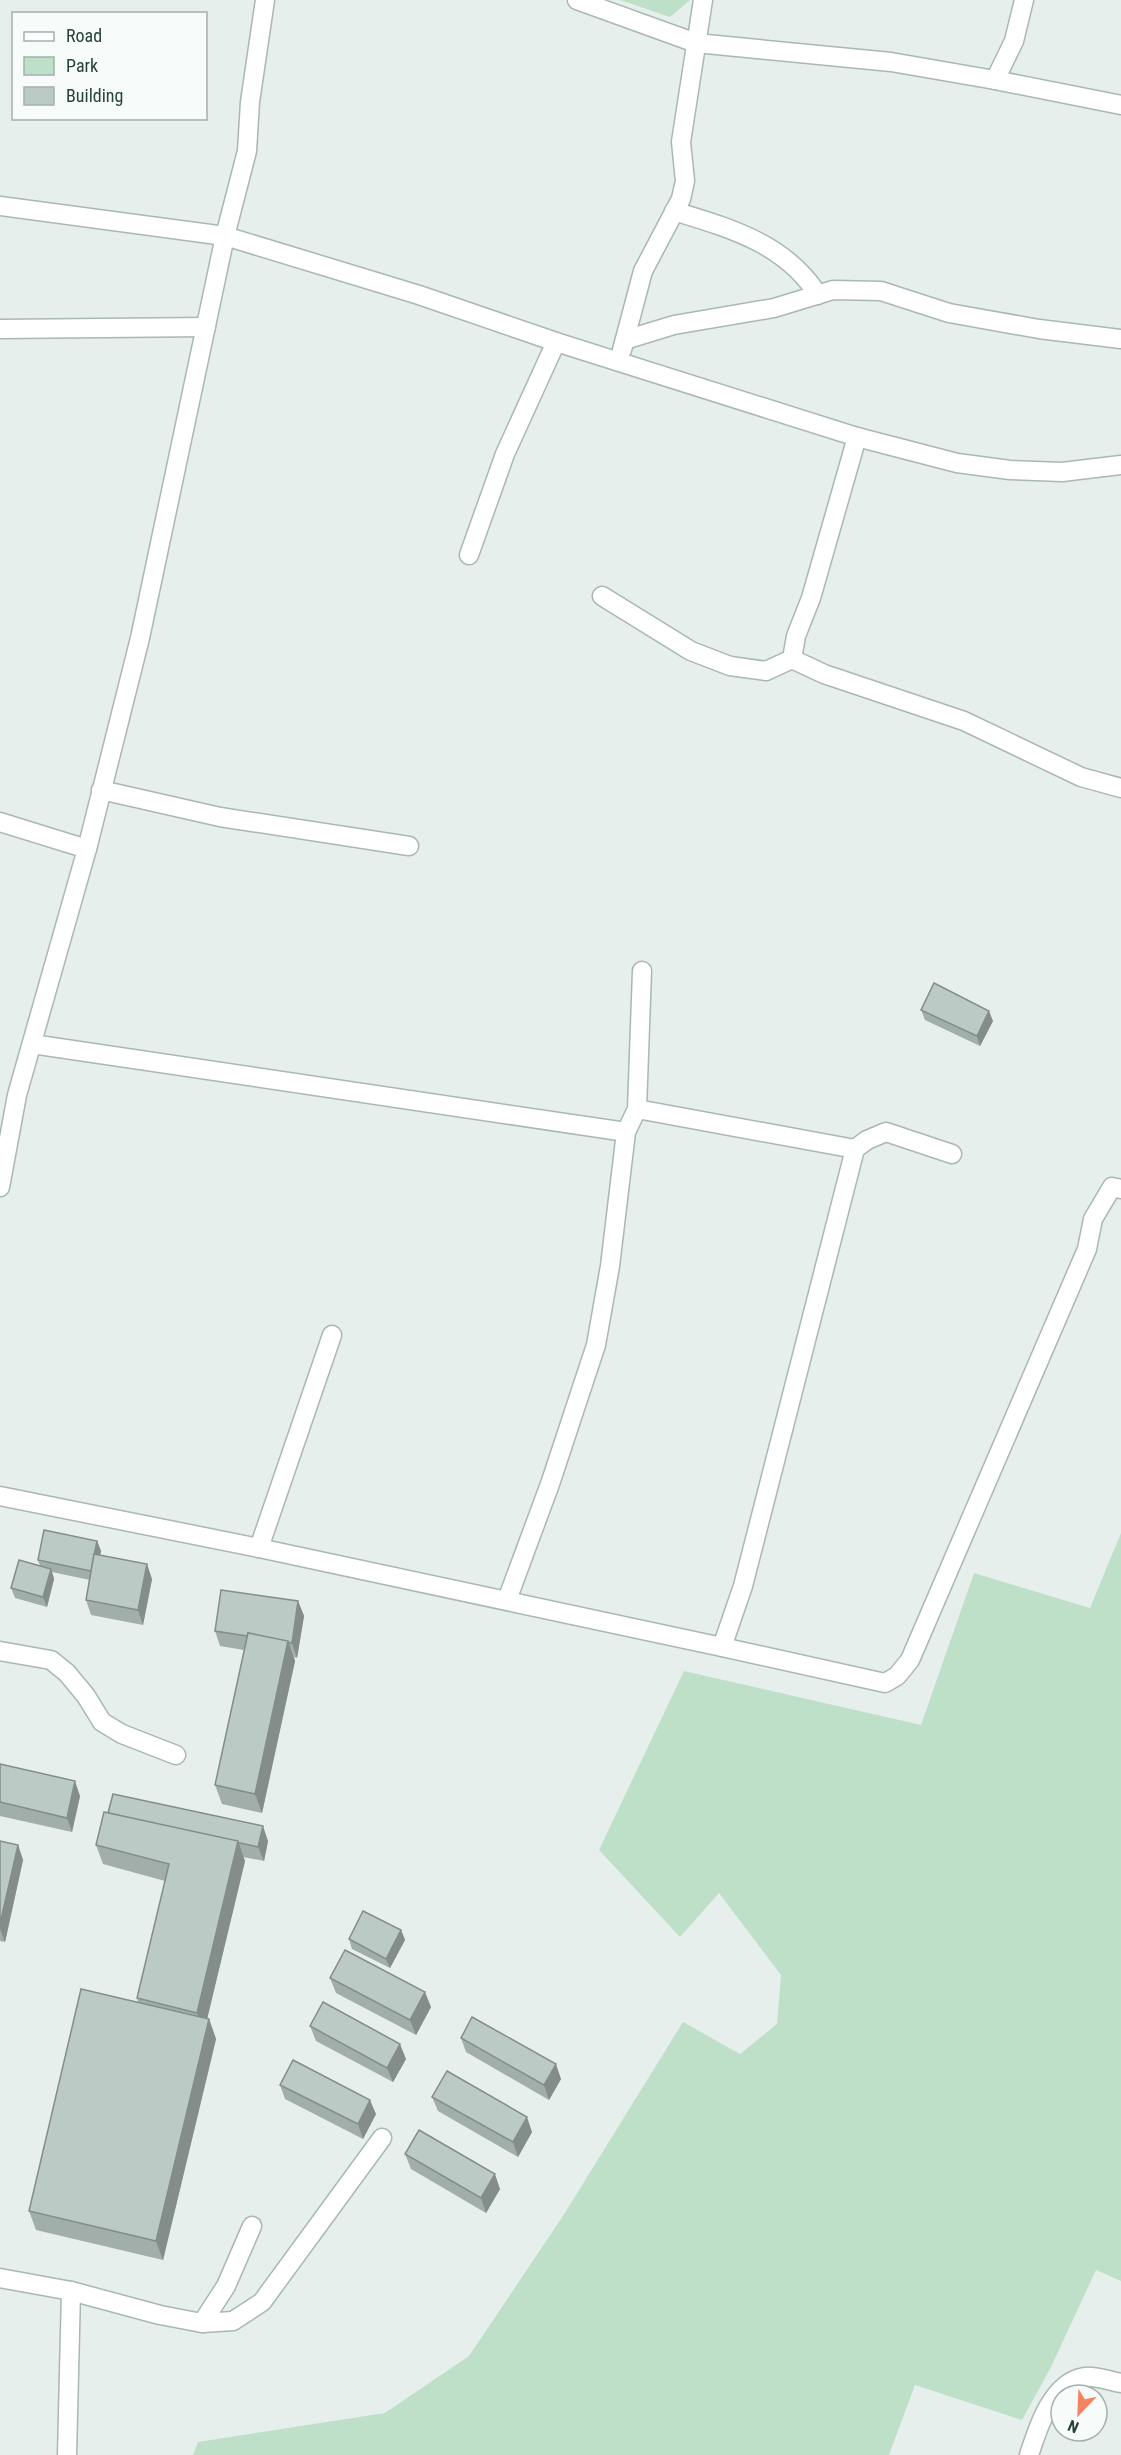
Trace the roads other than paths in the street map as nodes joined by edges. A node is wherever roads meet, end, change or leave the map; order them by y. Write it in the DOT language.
graph roads {
  1 [pos="265,0"];
  2 [pos="577,0"];
  3 [pos="703,0"];
  4 [pos="1024,0"];
  5 [pos="696,43"];
  6 [pos="995,80"];
  7 [pos="1121,105"];
  8 [pos="0,206"];
  9 [pos="674,211"];
  10 [pos="225,236"];
  11 [pos="818,295"];
  12 [pos="206,327"];
  13 [pos="0,329"];
  14 [pos="1121,339"];
  15 [pos="625,340"];
  16 [pos="555,342"];
  17 [pos="620,362"];
  18 [pos="857,437"];
  19 [pos="1121,465"];
  20 [pos="469,555"];
  21 [pos="602,596"];
  22 [pos="792,659"];
  23 [pos="1121,788"];
  24 [pos="101,790"];
  25 [pos="0,822"];
  26 [pos="409,846"];
  27 [pos="87,849"];
  28 [pos="642,971"];
  29 [pos="32,1044"];
  30 [pos="8,1092"];
  31 [pos="637,1109"];
  32 [pos="626,1132"];
  33 [pos="855,1149"];
  34 [pos="952,1154"];
  35 [pos="0,1187"];
  36 [pos="1121,1189"];
  37 [pos="332,1335"];
  38 [pos="0,1496"];
  39 [pos="259,1548"];
  40 [pos="507,1600"];
  41 [pos="722,1647"];
  42 [pos="0,1651"];
  43 [pos="176,1755"];
  44 [pos="382,2138"];
  45 [pos="252,2226"];
  46 [pos="0,2278"];
  47 [pos="71,2291"];
  48 [pos="202,2323"];
  49 [pos="1121,2384"];
  50 [pos="67,2455"];
  51 [pos="1029,2455"];
  1 -- 10 [label="street"];
  2 -- 5 [label="street"];
  3 -- 5 [label="street"];
  4 -- 6 [label="street"];
  5 -- 6 [label="street"];
  5 -- 9 [label="street"];
  6 -- 7 [label="street"];
  8 -- 10 [label="street"];
  9 -- 11 [label="street"];
  9 -- 15 [label="street"];
  10 -- 12 [label="street"];
  10 -- 16 [label="street"];
  11 -- 14 [label="street"];
  11 -- 15 [label="street"];
  12 -- 13 [label="street"];
  12 -- 24 [label="street"];
  15 -- 17 [label="street"];
  16 -- 17 [label="street"];
  16 -- 20 [label="street"];
  17 -- 18 [label="street"];
  18 -- 19 [label="street"];
  18 -- 22 [label="street"];
  21 -- 22 [label="street"];
  22 -- 23 [label="street"];
  24 -- 26 [label="street"];
  24 -- 27 [label="street"];
  25 -- 27 [label="street"];
  27 -- 29 [label="street"];
  28 -- 31 [label="street"];
  29 -- 30 [label="street"];
  29 -- 32 [label="street"];
  30 -- 35 [label="street"];
  31 -- 32 [label="street"];
  31 -- 33 [label="street"];
  32 -- 40 [label="street"];
  33 -- 34 [label="street"];
  33 -- 41 [label="street"];
  36 -- 41 [label="street"];
  37 -- 39 [label="street"];
  38 -- 39 [label="street"];
  39 -- 40 [label="street"];
  40 -- 41 [label="street"];
  42 -- 43 [label="street"];
  44 -- 48 [label="street"];
  45 -- 48 [label="street"];
  46 -- 47 [label="street"];
  47 -- 48 [label="street"];
  47 -- 50 [label="street"];
  49 -- 51 [label="street"];
}
